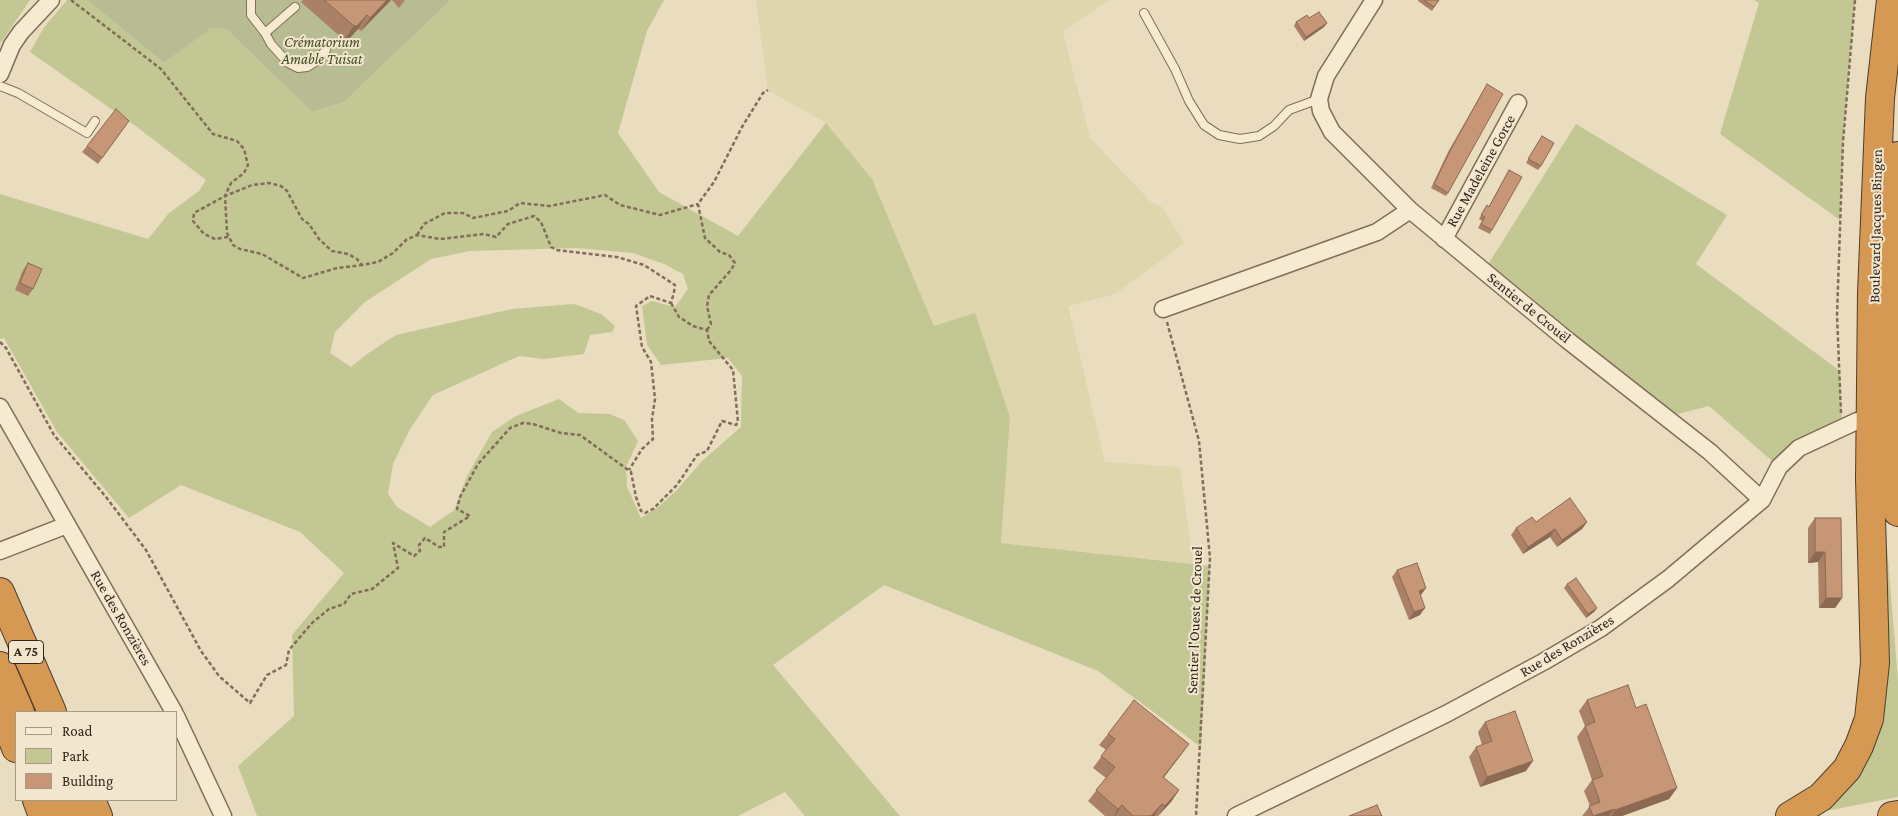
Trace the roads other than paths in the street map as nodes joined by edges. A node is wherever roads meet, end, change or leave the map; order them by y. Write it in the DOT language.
graph roads {
  1 [pos="51,0"];
  2 [pos="251,0"];
  3 [pos="1374,0"];
  4 [pos="1891,0"];
  5 [pos="295,6"];
  6 [pos="1144,13"];
  7 [pos="265,33"];
  8 [pos="326,50"];
  9 [pos="0,74"];
  10 [pos="0,86"];
  11 [pos="1318,99"];
  12 [pos="1518,103"];
  13 [pos="95,121"];
  14 [pos="1898,156"];
  15 [pos="1410,210"];
  16 [pos="1897,235"];
  17 [pos="1444,239"];
  18 [pos="1872,293"];
  19 [pos="1163,309"];
  20 [pos="0,407"];
  21 [pos="1857,421"];
  22 [pos="1898,441"];
  23 [pos="1762,500"];
  24 [pos="1898,512"];
  25 [pos="67,524"];
  26 [pos="0,551"];
  27 [pos="0,592"];
  28 [pos="0,666"];
  29 [pos="0,706"];
  30 [pos="20,711"];
  31 [pos="52,711"];
  32 [pos="173,711"];
  33 [pos="178,720"];
  34 [pos="15,745"];
  35 [pos="37,801"];
  36 [pos="62,801"];
  37 [pos="91,801"];
  38 [pos="1898,815"];
  39 [pos="43,816"];
  40 [pos="70,816"];
  41 [pos="98,816"];
  42 [pos="223,816"];
  43 [pos="1236,816"];
  44 [pos="1790,816"];
  45 [pos="1892,816"];
  1 -- 9 [label="street"];
  2 -- 7 [label="lane"];
  3 -- 11 [label="street"];
  4 -- 18 [label="highway, Boulevard Jacques Bingen"];
  5 -- 7 [label="lane"];
  6 -- 11 [label="lane"];
  7 -- 8 [label="lane"];
  10 -- 13 [label="lane"];
  11 -- 15 [label="street, Sentier de Crouël"];
  12 -- 17 [label="street, Rue Madeleine Gorce"];
  14 -- 16 [label="highway, Boulevard Jacques Bingen"];
  15 -- 17 [label="street, Sentier de Crouël"];
  15 -- 19 [label="street"];
  16 -- 22 [label="highway, Boulevard Jacques Bingen"];
  17 -- 23 [label="street, Sentier de Crouël"];
  18 -- 24 [label="highway, Boulevard Jacques Bingen"];
  18 -- 44 [label="highway"];
  20 -- 25 [label="street, Rue des Ronzières"];
  21 -- 23 [label="street, Rue des Ronzières"];
  23 -- 43 [label="street, Rue des Ronzières"];
  25 -- 26 [label="street"];
  25 -- 32 [label="street, Rue des Ronzières"];
  27 -- 31 [label="highway, A 75"];
  28 -- 30 [label="highway, A 75"];
  29 -- 34 [label="highway"];
  33 -- 42 [label="street"];
  35 -- 39 [label="highway"];
  36 -- 40 [label="highway"];
  37 -- 41 [label="highway"];
  38 -- 45 [label="highway"];
}
